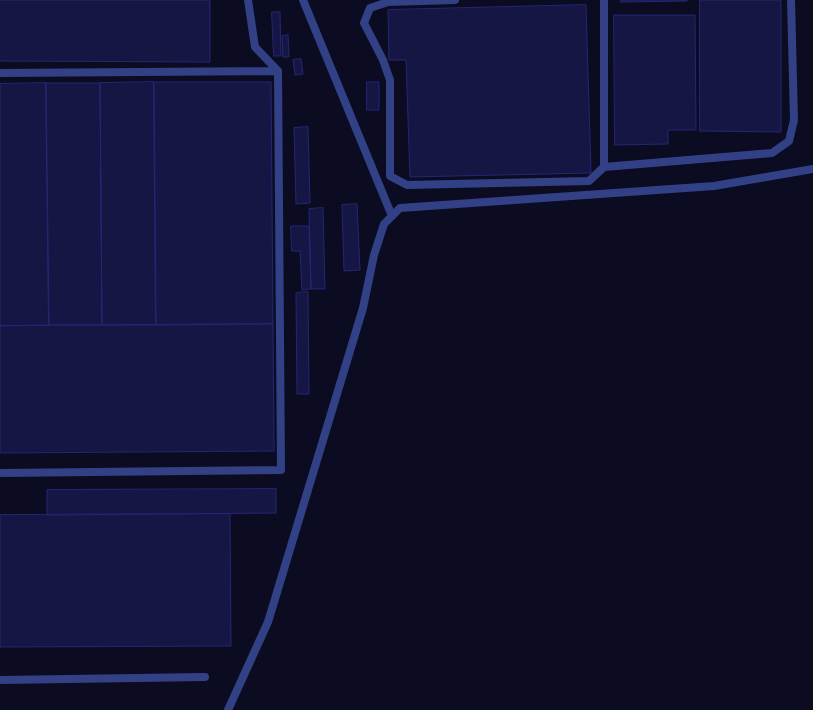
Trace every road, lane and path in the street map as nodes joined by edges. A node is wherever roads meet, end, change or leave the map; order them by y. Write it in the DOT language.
graph roads {
  1 [pos="248,0"];
  2 [pos="303,0"];
  3 [pos="455,0"];
  4 [pos="604,0"];
  5 [pos="791,0"];
  6 [pos="278,71"];
  7 [pos="0,73"];
  8 [pos="604,167"];
  9 [pos="813,169"];
  10 [pos="392,216"];
  11 [pos="0,473"];
  12 [pos="205,677"];
  13 [pos="0,680"];
  14 [pos="228,710"];
  1 -- 6 [label="lane"];
  2 -- 10 [label="lane"];
  3 -- 8 [label="lane"];
  4 -- 8 [label="lane"];
  5 -- 8 [label="lane"];
  6 -- 7 [label="lane"];
  6 -- 11 [label="lane"];
  9 -- 10 [label="lane"];
  10 -- 14 [label="lane"];
  12 -- 13 [label="lane"];
}
